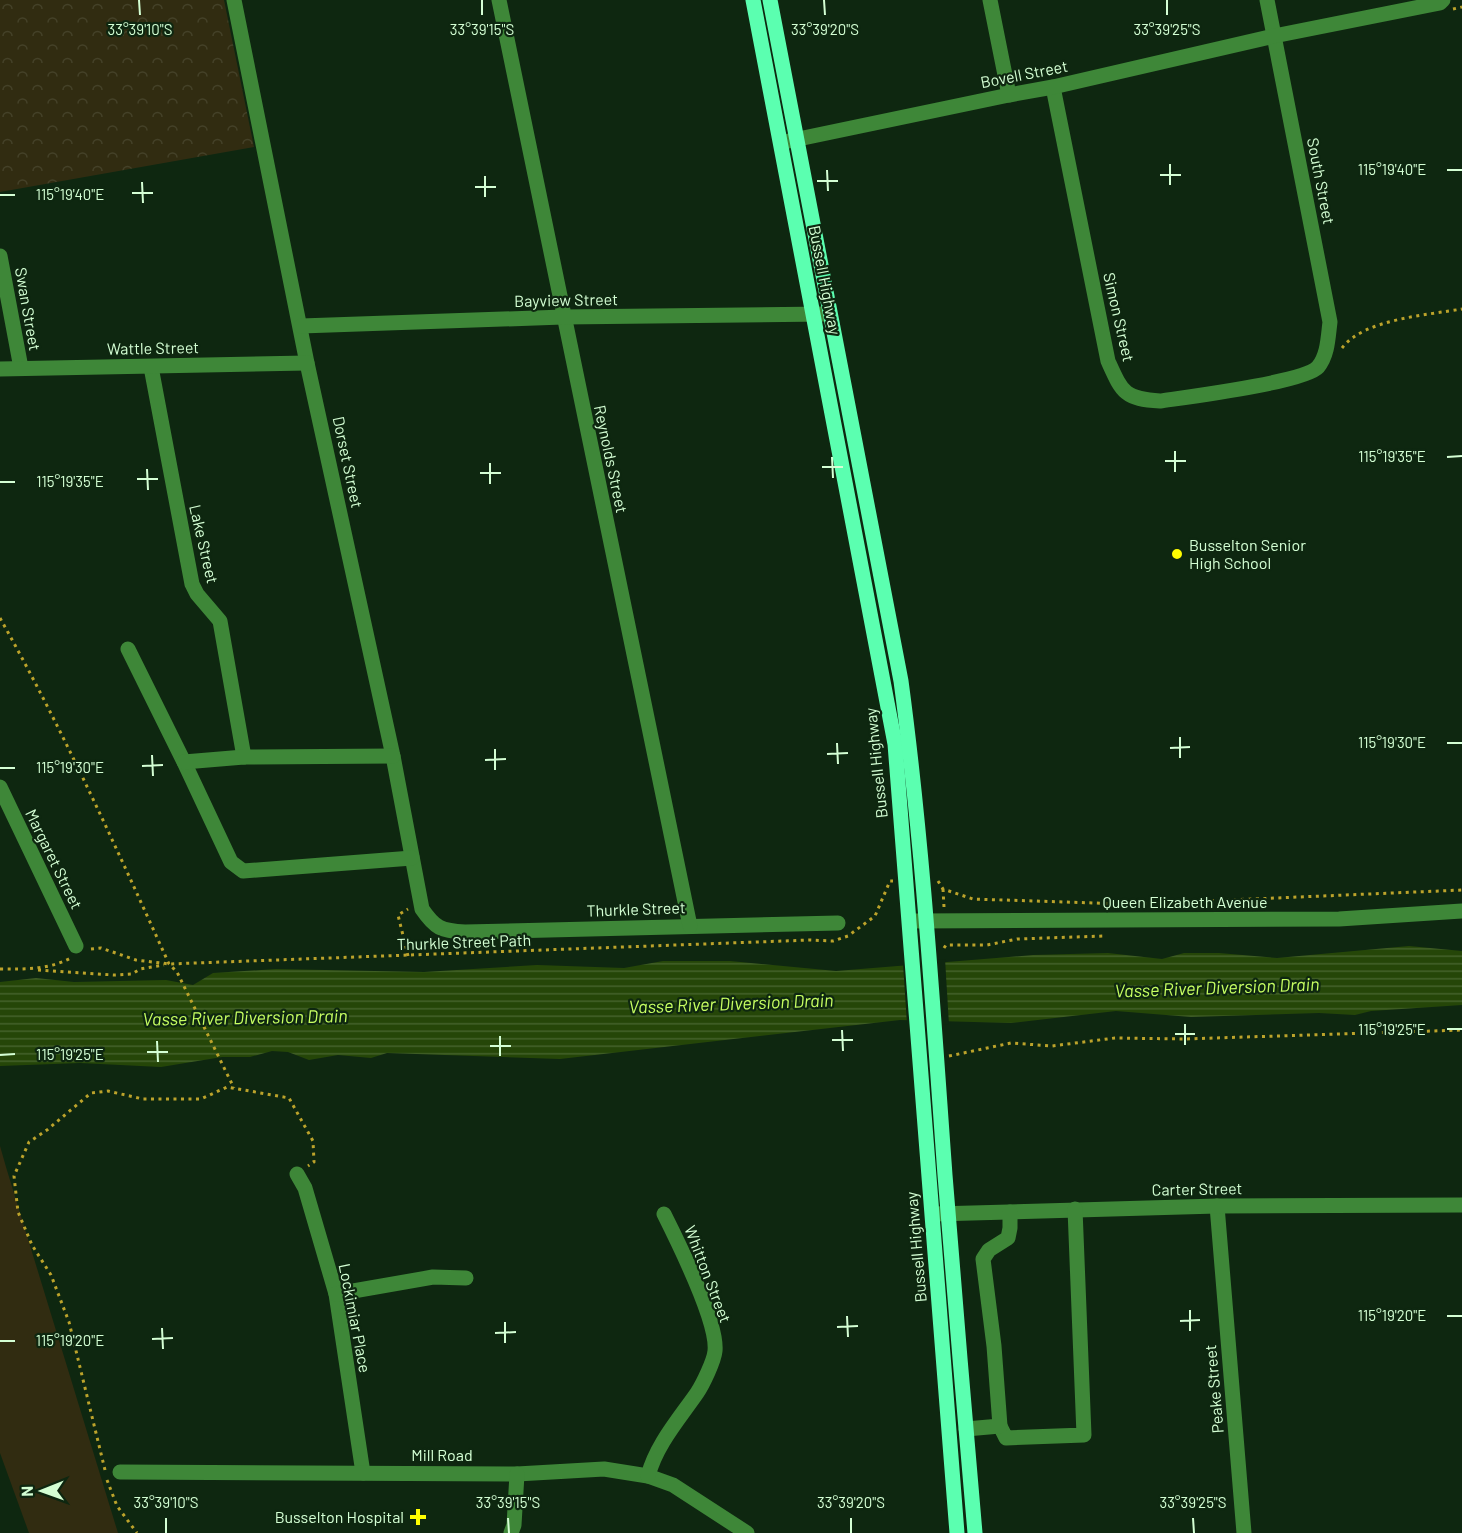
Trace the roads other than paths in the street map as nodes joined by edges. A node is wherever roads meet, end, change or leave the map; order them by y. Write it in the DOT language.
graph roads {
  1 [pos="234,0"];
  2 [pos="499,0"];
  3 [pos="753,0"];
  4 [pos="770,0"];
  5 [pos="990,0"];
  6 [pos="1267,0"];
  7 [pos="1443,0"];
  8 [pos="1274,36"];
  9 [pos="1053,87"];
  10 [pos="1009,94"];
  11 [pos="798,140"];
  12 [pos="781,143"];
  13 [pos="0,256"];
  14 [pos="832,314"];
  15 [pos="813,315"];
  16 [pos="563,317"];
  17 [pos="301,326"];
  18 [pos="308,363"];
  19 [pos="1319,364"];
  20 [pos="151,367"];
  21 [pos="21,368"];
  22 [pos="0,369"];
  23 [pos="128,650"];
  24 [pos="393,756"];
  25 [pos="244,757"];
  26 [pos="184,762"];
  27 [pos="0,787"];
  28 [pos="412,858"];
  29 [pos="1462,911"];
  30 [pos="926,920"];
  31 [pos="838,922"];
  32 [pos="908,922"];
  33 [pos="690,926"];
  34 [pos="437,927"];
  35 [pos="80,951"];
  36 [pos="297,1174"];
  37 [pos="1462,1204"];
  38 [pos="1217,1206"];
  39 [pos="1076,1209"];
  40 [pos="948,1212"];
  41 [pos="1010,1212"];
  42 [pos="664,1214"];
  43 [pos="932,1214"];
  44 [pos="466,1278"];
  45 [pos="336,1294"];
  46 [pos="1000,1426"];
  47 [pos="966,1429"];
  48 [pos="120,1472"];
  49 [pos="363,1473"];
  50 [pos="516,1474"];
  51 [pos="648,1476"];
  52 [pos="511,1533"];
  53 [pos="747,1533"];
  54 [pos="957,1533"];
  55 [pos="975,1533"];
  56 [pos="1244,1533"];
  1 -- 17 [label="street, Dorset Street"];
  2 -- 16 [label="street, Reynolds Street"];
  3 -- 12 [label="main road, Bussell Highway"];
  4 -- 11 [label="main road, Bussell Highway"];
  5 -- 10 [label="street"];
  6 -- 8 [label="street, South Street"];
  7 -- 8 [label="street, Bovell Street"];
  8 -- 9 [label="street, Bovell Street"];
  8 -- 19 [label="street, South Street"];
  9 -- 10 [label="street, Bovell Street"];
  9 -- 19 [label="street, Simon Street"];
  10 -- 11 [label="street, Bovell Street"];
  11 -- 12 [label="street, Bovell Street"];
  11 -- 14 [label="main road, Bussell Highway"];
  12 -- 15 [label="main road, Bussell Highway"];
  13 -- 21 [label="street, Swan Street"];
  14 -- 15 [label="street, Bayview Street"];
  14 -- 30 [label="main road, Bussell Highway"];
  15 -- 16 [label="street, Bayview Street"];
  15 -- 32 [label="main road, Bussell Highway"];
  16 -- 17 [label="street, Bayview Street"];
  16 -- 33 [label="street, Reynolds Street"];
  17 -- 18 [label="street, Dorset Street"];
  18 -- 20 [label="street, Wattle Street"];
  18 -- 24 [label="street, Dorset Street"];
  20 -- 21 [label="street, Wattle Street"];
  20 -- 25 [label="street, Lake Street"];
  21 -- 22 [label="street, Wattle Street"];
  23 -- 26 [label="street"];
  24 -- 25 [label="street"];
  24 -- 28 [label="street, Dorset Street"];
  25 -- 26 [label="street"];
  26 -- 28 [label="street"];
  27 -- 35 [label="street, Margaret Street"];
  28 -- 34 [label="street, Dorset Street"];
  29 -- 30 [label="street, Queen Elizabeth Avenue"];
  30 -- 32 [label="street, Queen Elizabeth Avenue"];
  30 -- 40 [label="main road, Bussell Highway"];
  31 -- 33 [label="street, Thurkle Street"];
  32 -- 43 [label="main road, Bussell Highway"];
  33 -- 34 [label="street, Thurkle Street"];
  36 -- 45 [label="street, Lockimiar Place"];
  37 -- 38 [label="street, Carter Street"];
  38 -- 39 [label="street, Carter Street"];
  38 -- 56 [label="street, Peake Street"];
  39 -- 41 [label="street, Carter Street"];
  39 -- 46 [label="street"];
  40 -- 41 [label="street, Carter Street"];
  40 -- 43 [label="street, Carter Street"];
  40 -- 47 [label="main road, Bussell Highway"];
  41 -- 46 [label="street"];
  42 -- 51 [label="street, Whitton Street"];
  43 -- 54 [label="main road, Bussell Highway"];
  44 -- 45 [label="street"];
  45 -- 49 [label="street, Lockimiar Place"];
  46 -- 47 [label="street"];
  47 -- 55 [label="main road, Bussell Highway"];
  48 -- 49 [label="street, Mill Road"];
  49 -- 50 [label="street, Mill Road"];
  50 -- 51 [label="street, Mill Road"];
  50 -- 52 [label="street"];
  51 -- 53 [label="street, Mill Road"];
}
